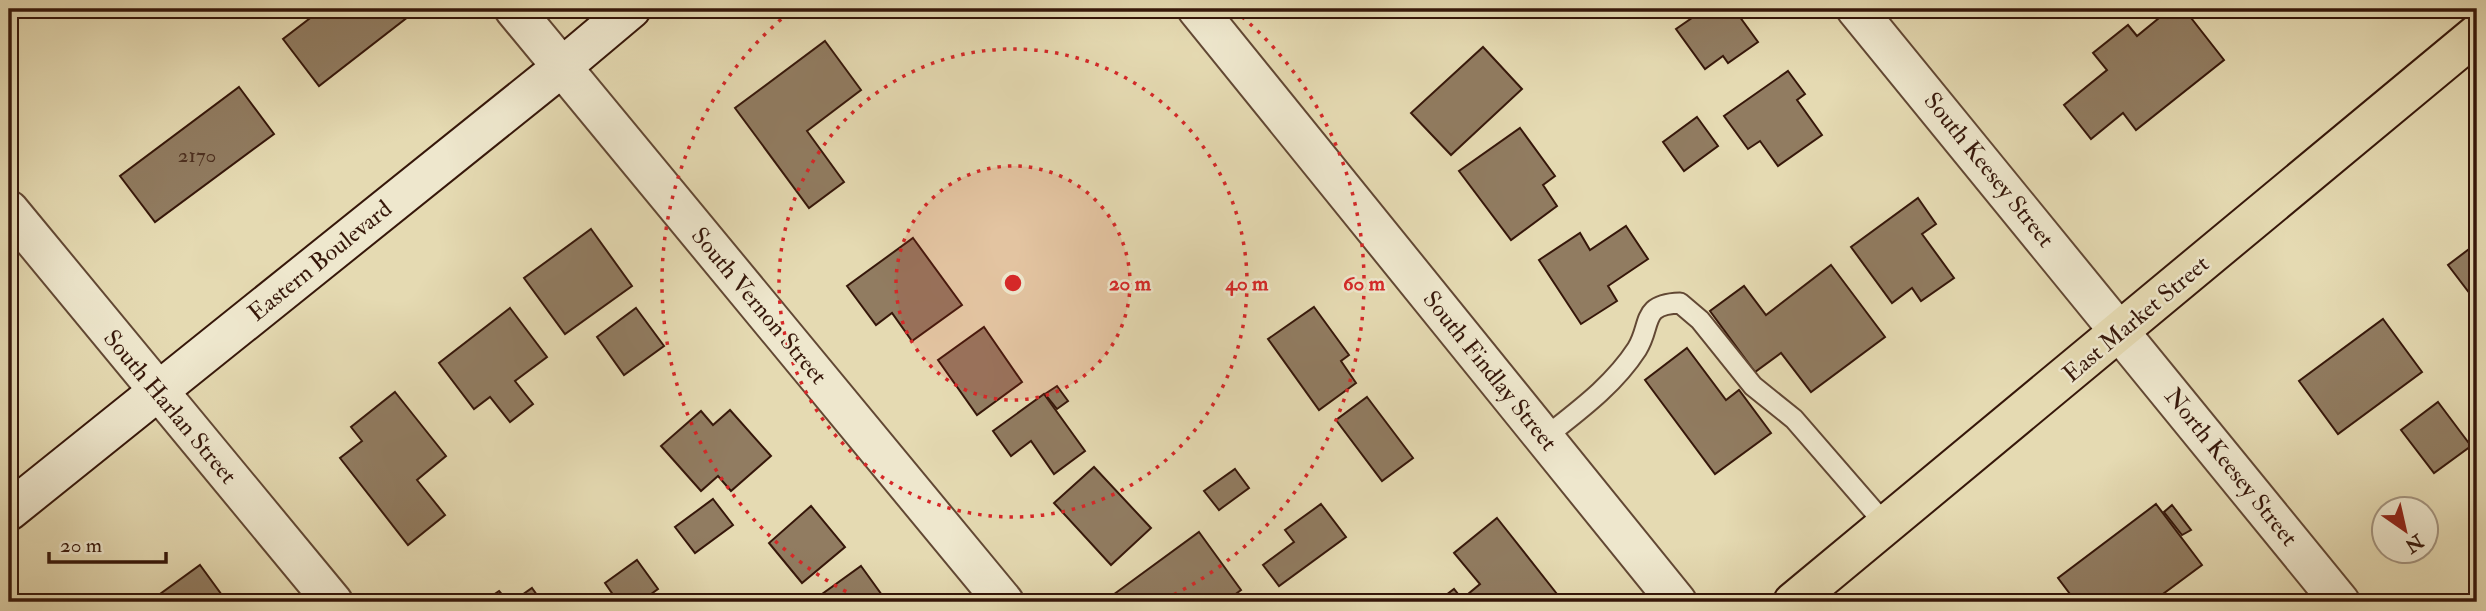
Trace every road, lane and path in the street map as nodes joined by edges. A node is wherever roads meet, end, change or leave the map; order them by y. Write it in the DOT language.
graph roads {
  1 [pos="514,9"];
  2 [pos="631,9"];
  3 [pos="1197,9"];
  4 [pos="1856,9"];
  5 [pos="2477,34"];
  6 [pos="562,67"];
  7 [pos="9,210"];
  8 [pos="2121,332"];
  9 [pos="157,392"];
  10 [pos="1544,438"];
  11 [pos="9,511"];
  12 [pos="1886,525"];
  13 [pos="333,602"];
  14 [pos="1004,602"];
  15 [pos="1677,602"];
  16 [pos="1793,602"];
  17 [pos="2340,602"];
  1 -- 6 [label="street, South Vernon Street"];
  2 -- 6 [label="street, Eastern Boulevard"];
  3 -- 10 [label="street, South Findlay Street"];
  4 -- 8 [label="street, South Keesey Street"];
  5 -- 8 [label="main road, East Market Street"];
  6 -- 9 [label="street, Eastern Boulevard"];
  6 -- 14 [label="street, South Vernon Street"];
  7 -- 9 [label="street, South Harlan Street"];
  8 -- 12 [label="main road, East Market Street"];
  8 -- 17 [label="street, North Keesey Street"];
  9 -- 11 [label="street, Eastern Boulevard"];
  9 -- 13 [label="street, South Harlan Street"];
  10 -- 12 [label="lane"];
  10 -- 15 [label="street, South Findlay Street"];
  12 -- 16 [label="main road, East Market Street"];
}
